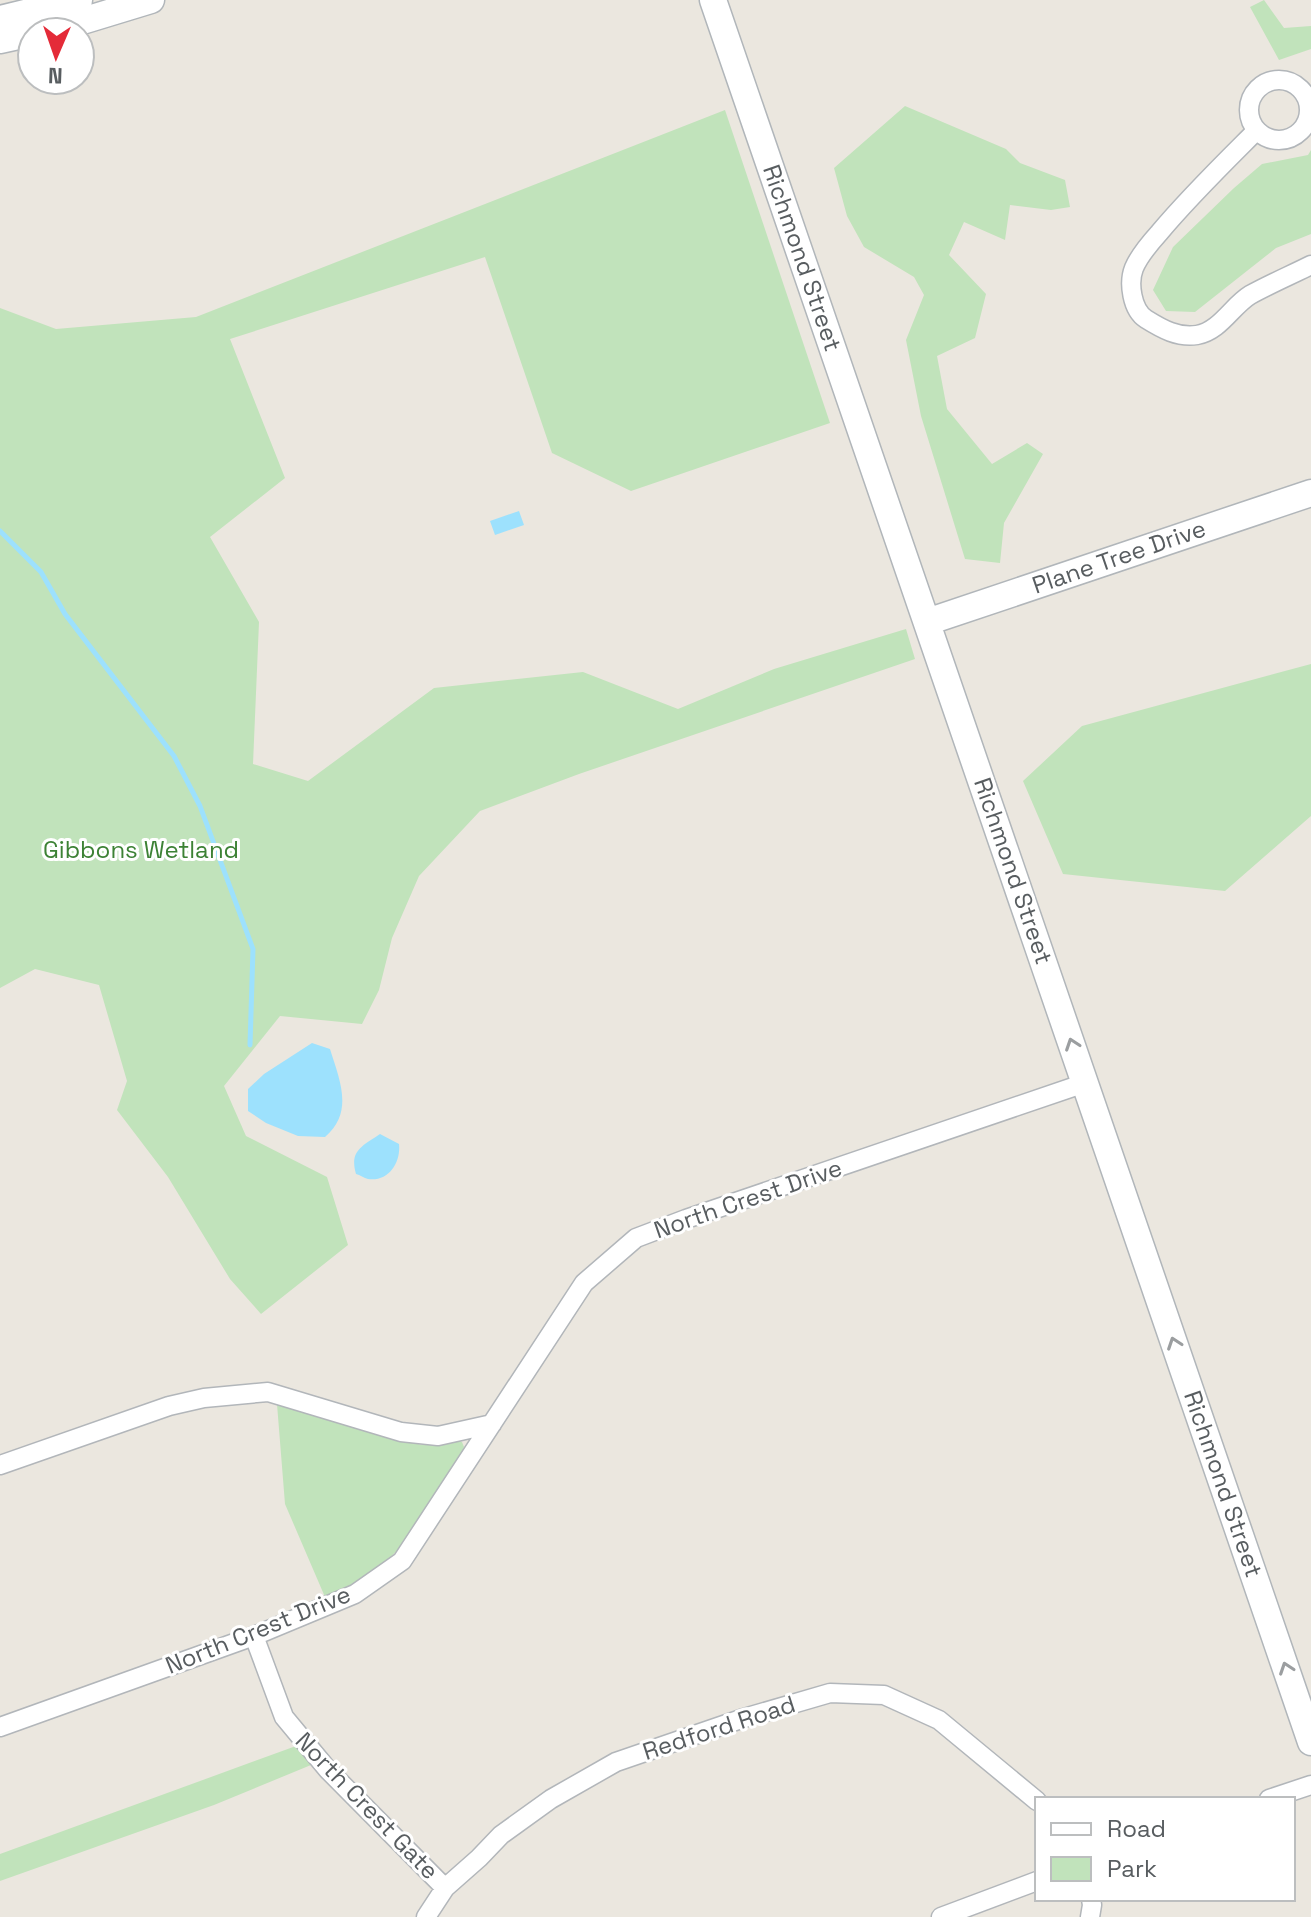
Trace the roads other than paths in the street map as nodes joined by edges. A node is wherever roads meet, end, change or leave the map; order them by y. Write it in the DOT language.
graph roads {
  1 [pos="79,0"];
  2 [pos="151,0"];
  3 [pos="713,0"];
  4 [pos="96,17"];
  5 [pos="0,19"];
  6 [pos="1256,131"];
  7 [pos="1311,265"];
  8 [pos="1311,493"];
  9 [pos="927,622"];
  10 [pos="1085,1083"];
  11 [pos="492,1424"];
  12 [pos="0,1465"];
  13 [pos="254,1636"];
  14 [pos="0,1727"];
  15 [pos="1311,1742"];
  16 [pos="1311,1785"];
  17 [pos="1275,1797"];
  18 [pos="1035,1799"];
  19 [pos="1035,1882"];
  20 [pos="445,1888"];
  21 [pos="426,1917"];
  22 [pos="941,1917"];
  1 -- 5 [label="main road"];
  2 -- 4 [label="main road"];
  3 -- 9 [label="main road, Richmond Street"];
  6 -- 7 [label="street"];
  8 -- 9 [label="main road, Plane Tree Drive"];
  10 -- 9 [label="main road, Richmond Street, one-way"];
  10 -- 11 [label="street, North Crest Drive"];
  15 -- 10 [label="main road, Richmond Street, one-way"];
  11 -- 12 [label="street"];
  11 -- 13 [label="street, North Crest Drive"];
  13 -- 14 [label="street, North Crest Drive"];
  13 -- 20 [label="street, North Crest Gate"];
  16 -- 17 [label="street"];
  18 -- 20 [label="street, Redford Road"];
  19 -- 22 [label="street"];
  20 -- 21 [label="street, Redford Road"];
}
